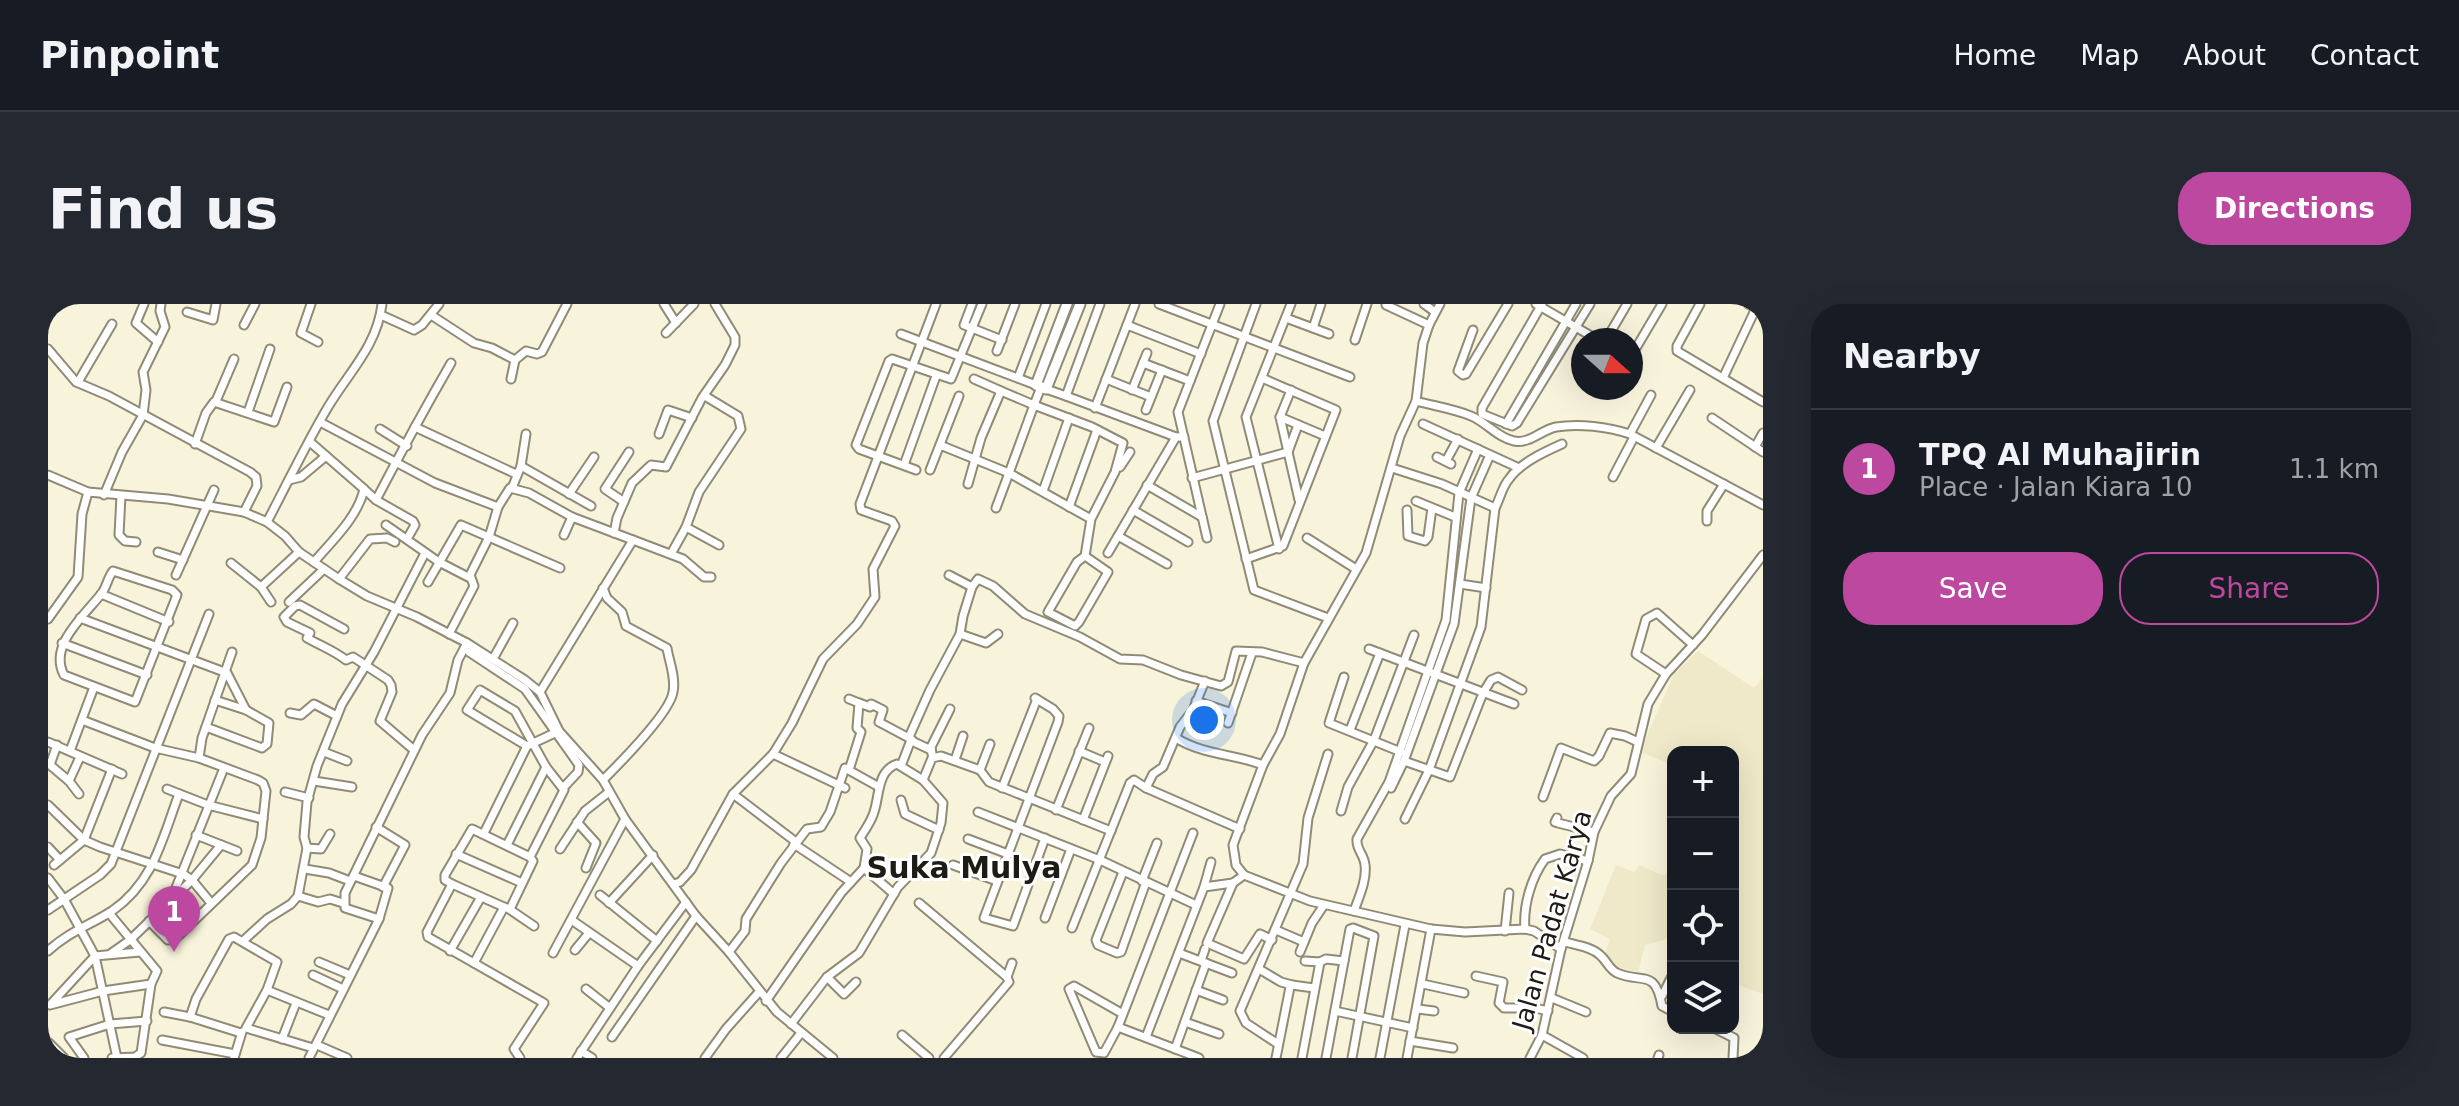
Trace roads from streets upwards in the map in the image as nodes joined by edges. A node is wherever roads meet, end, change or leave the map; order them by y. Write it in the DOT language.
graph roads {
  1 [pos="144,304"];
  2 [pos="161,304"];
  3 [pos="216,304"];
  4 [pos="255,304"];
  5 [pos="311,304"];
  6 [pos="439,304"];
  7 [pos="567,304"];
  8 [pos="664,304"];
  9 [pos="694,304"];
  10 [pos="715,304"];
  11 [pos="936,304"];
  12 [pos="972,304"];
  13 [pos="982,304"];
  14 [pos="1015,304"];
  15 [pos="1046,304"];
  16 [pos="1067,304"];
  17 [pos="1080,304"];
  18 [pos="1100,304"];
  19 [pos="1135,304"];
  20 [pos="1159,304"];
  21 [pos="1220,304"];
  22 [pos="1256,304"];
  23 [pos="1291,304"];
  24 [pos="1321,304"];
  25 [pos="1367,304"];
  26 [pos="1424,304"];
  27 [pos="1440,304"];
  28 [pos="1508,304"];
  29 [pos="1576,304"];
  30 [pos="1590,304"];
  31 [pos="1627,304"];
  32 [pos="1662,304"];
  33 [pos="1700,304"];
  34 [pos="1386,305"];
  35 [pos="1540,305"];
  36 [pos="380,307"];
  37 [pos="1759,309"];
  38 [pos="187,312"];
  39 [pos="1435,312"];
  40 [pos="431,315"];
  41 [pos="1286,318"];
  42 [pos="676,323"];
  43 [pos="112,324"];
  44 [pos="1212,324"];
  45 [pos="1572,324"];
  46 [pos="244,325"];
  47 [pos="1127,325"];
  48 [pos="1429,325"];
  49 [pos="973,328"];
  50 [pos="1313,328"];
  51 [pos="1578,328"];
  52 [pos="1613,328"];
  53 [pos="666,333"];
  54 [pos="901,334"];
  55 [pos="1329,334"];
  56 [pos="1243,337"];
  57 [pos="1643,337"];
  58 [pos="1002,340"];
  59 [pos="1355,340"];
  60 [pos="1487,340"];
  61 [pos="922,341"];
  62 [pos="158,342"];
  63 [pos="318,342"];
  64 [pos="1274,348"];
  65 [pos="48,349"];
  66 [pos="270,349"];
  67 [pos="997,351"];
  68 [pos="1147,353"];
  69 [pos="1201,354"];
  70 [pos="55,355"];
  71 [pos="960,355"];
  72 [pos="234,359"];
  73 [pos="515,360"];
  74 [pos="451,363"];
  75 [pos="1143,363"];
  76 [pos="48,365"];
  77 [pos="912,367"];
  78 [pos="1162,370"];
  79 [pos="936,376"];
  80 [pos="1350,377"];
  81 [pos="1018,378"];
  82 [pos="1262,378"];
  83 [pos="1723,378"];
  84 [pos="511,379"];
  85 [pos="974,379"];
  86 [pos="1106,379"];
  87 [pos="1190,381"];
  88 [pos="78,382"];
  89 [pos="287,387"];
  90 [pos="1041,387"];
  91 [pos="1132,390"];
  92 [pos="1291,390"];
  93 [pos="1690,390"];
  94 [pos="1001,391"];
  95 [pos="1651,395"];
  96 [pos="705,396"];
  97 [pos="959,396"];
  98 [pos="1066,396"];
  99 [pos="1151,397"];
  100 [pos="216,401"];
  101 [pos="1416,401"];
  102 [pos="1763,402"];
  103 [pos="1034,405"];
  104 [pos="1095,408"];
  105 [pos="1146,410"];
  106 [pos="248,412"];
  107 [pos="143,415"];
  108 [pos="1280,417"];
  109 [pos="692,418"];
  110 [pos="1069,418"];
  111 [pos="1712,418"];
  112 [pos="320,422"];
  113 [pos="1423,424"];
  114 [pos="1298,425"];
  115 [pos="415,427"];
  116 [pos="380,429"];
  117 [pos="1097,430"];
  118 [pos="1763,433"];
  119 [pos="526,434"];
  120 [pos="659,434"];
  121 [pos="1325,436"];
  122 [pos="1632,436"];
  123 [pos="1180,437"];
  124 [pos="1458,439"];
  125 [pos="310,442"];
  126 [pos="195,444"];
  127 [pos="1562,444"];
  128 [pos="940,445"];
  129 [pos="407,446"];
  130 [pos="1755,447"];
  131 [pos="1656,448"];
  132 [pos="1478,449"];
  133 [pos="629,452"];
  134 [pos="1130,452"];
  135 [pos="1288,452"];
  136 [pos="1763,452"];
  137 [pos="1490,455"];
  138 [pos="326,456"];
  139 [pos="878,456"];
  140 [pos="594,457"];
  141 [pos="1437,457"];
  142 [pos="975,459"];
  143 [pos="1258,460"];
  144 [pos="397,463"];
  145 [pos="904,465"];
  146 [pos="521,466"];
  147 [pos="1225,468"];
  148 [pos="1392,468"];
  149 [pos="1519,468"];
  150 [pos="916,470"];
  151 [pos="930,470"];
  152 [pos="1115,472"];
  153 [pos="1009,473"];
  154 [pos="516,474"];
  155 [pos="48,475"];
  156 [pos="1613,477"];
  157 [pos="1192,478"];
  158 [pos="289,480"];
  159 [pos="968,484"];
  160 [pos="1724,484"];
  161 [pos="1147,485"];
  162 [pos="512,488"];
  163 [pos="364,489"];
  164 [pos="214,490"];
  165 [pos="1043,491"];
  166 [pos="88,492"];
  167 [pos="1459,493"];
  168 [pos="569,494"];
  169 [pos="104,495"];
  170 [pos="121,496"];
  171 [pos="1471,498"];
  172 [pos="376,500"];
  173 [pos="1416,501"];
  174 [pos="624,502"];
  175 [pos="1300,502"];
  176 [pos="1763,505"];
  177 [pos="591,506"];
  178 [pos="205,507"];
  179 [pos="498,507"];
  180 [pos="1069,507"];
  181 [pos="996,508"];
  182 [pos="1432,508"];
  183 [pos="1495,508"];
  184 [pos="1133,510"];
  185 [pos="1407,510"];
  186 [pos="244,512"];
  187 [pos="572,517"];
  188 [pos="1202,517"];
  189 [pos="1455,517"];
  190 [pos="1091,519"];
  191 [pos="1707,521"];
  192 [pos="267,522"];
  193 [pos="386,525"];
  194 [pos="686,527"];
  195 [pos="614,533"];
  196 [pos="564,535"];
  197 [pos="1118,536"];
  198 [pos="489,537"];
  199 [pos="1207,538"];
  200 [pos="1307,538"];
  201 [pos="407,539"];
  202 [pos="633,540"];
  203 [pos="136,542"];
  204 [pos="395,542"];
  205 [pos="1188,542"];
  206 [pos="719,545"];
  207 [pos="1279,549"];
  208 [pos="158,552"];
  209 [pos="299,552"];
  210 [pos="425,553"];
  211 [pos="1108,553"];
  212 [pos="671,554"];
  213 [pos="1763,555"];
  214 [pos="1085,556"];
  215 [pos="1246,559"];
  216 [pos="183,560"];
  217 [pos="314,562"];
  218 [pos="439,562"];
  219 [pos="231,563"];
  220 [pos="1167,564"];
  221 [pos="560,568"];
  222 [pos="324,569"];
  223 [pos="1356,569"];
  224 [pos="176,575"];
  225 [pos="949,575"];
  226 [pos="711,577"];
  227 [pos="470,578"];
  228 [pos="339,579"];
  229 [pos="428,582"];
  230 [pos="261,587"];
  231 [pos="972,587"];
  232 [pos="603,588"];
  233 [pos="1486,588"];
  234 [pos="1456,590"];
  235 [pos="101,594"];
  236 [pos="271,602"];
  237 [pos="289,602"];
  238 [pos="395,608"];
  239 [pos="209,614"];
  240 [pos="80,618"];
  241 [pos="1328,618"];
  242 [pos="48,619"];
  243 [pos="169,622"];
  244 [pos="513,623"];
  245 [pos="344,629"];
  246 [pos="449,634"];
  247 [pos="960,634"];
  248 [pos="998,634"];
  249 [pos="1414,635"];
  250 [pos="62,643"];
  251 [pos="467,643"];
  252 [pos="1693,645"];
  253 [pos="158,649"];
  254 [pos="1369,649"];
  255 [pos="232,652"];
  256 [pos="469,652"];
  257 [pos="1252,653"];
  258 [pos="1380,653"];
  259 [pos="493,659"];
  260 [pos="190,661"];
  261 [pos="1404,662"];
  262 [pos="1304,663"];
  263 [pos="365,666"];
  264 [pos="227,673"];
  265 [pos="1432,673"];
  266 [pos="1666,674"];
  267 [pos="147,675"];
  268 [pos="1344,677"];
  269 [pos="1205,681"];
  270 [pos="1461,684"];
  271 [pos="94,687"];
  272 [pos="1522,690"];
  273 [pos="540,692"];
  274 [pos="1483,693"];
  275 [pos="849,699"];
  276 [pos="215,700"];
  277 [pos="1196,701"];
  278 [pos="859,703"];
  279 [pos="1514,704"];
  280 [pos="950,709"];
  281 [pos="246,710"];
  282 [pos="290,713"];
  283 [pos="1232,713"];
  284 [pos="337,716"];
  285 [pos="82,720"];
  286 [pos="1228,723"];
  287 [pos="206,727"];
  288 [pos="1089,728"];
  289 [pos="1350,730"];
  290 [pos="557,732"];
  291 [pos="963,736"];
  292 [pos="1176,738"];
  293 [pos="910,739"];
  294 [pos="1374,740"];
  295 [pos="1638,742"];
  296 [pos="52,744"];
  297 [pos="990,744"];
  298 [pos="530,746"];
  299 [pos="155,748"];
  300 [pos="414,750"];
  301 [pos="70,751"];
  302 [pos="1079,751"];
  303 [pos="324,752"];
  304 [pos="1401,752"];
  305 [pos="773,754"];
  306 [pos="933,754"];
  307 [pos="1328,754"];
  308 [pos="80,757"];
  309 [pos="199,758"];
  310 [pos="955,760"];
  311 [pos="347,761"];
  312 [pos="1404,761"];
  313 [pos="1263,765"];
  314 [pos="49,766"];
  315 [pos="901,766"];
  316 [pos="546,767"];
  317 [pos="224,768"];
  318 [pos="112,769"];
  319 [pos="849,770"];
  320 [pos="980,770"];
  321 [pos="1429,770"];
  322 [pos="122,774"];
  323 [pos="603,780"];
  324 [pos="923,780"];
  325 [pos="69,781"];
  326 [pos="314,781"];
  327 [pos="842,786"];
  328 [pos="352,787"];
  329 [pos="879,787"];
  330 [pos="563,788"];
  331 [pos="1002,788"];
  332 [pos="1146,788"];
  333 [pos="167,789"];
  334 [pos="285,792"];
  335 [pos="609,792"];
  336 [pos="79,794"];
  337 [pos="179,794"];
  338 [pos="733,794"];
  339 [pos="1543,797"];
  340 [pos="309,798"];
  341 [pos="1029,799"];
  342 [pos="901,800"];
  343 [pos="48,805"];
  344 [pos="208,805"];
  345 [pos="1056,810"];
  346 [pos="1341,811"];
  347 [pos="978,812"];
  348 [pos="1557,818"];
  349 [pos="263,819"];
  350 [pos="625,819"];
  351 [pos="1405,819"];
  352 [pos="1083,820"];
  353 [pos="577,822"];
  354 [pos="376,827"];
  355 [pos="1019,827"];
  356 [pos="1240,829"];
  357 [pos="939,830"];
  358 [pos="1111,831"];
  359 [pos="1594,832"];
  360 [pos="484,833"];
  361 [pos="1193,833"];
  362 [pos="330,834"];
  363 [pos="196,835"];
  364 [pos="1045,838"];
  365 [pos="968,839"];
  366 [pos="84,840"];
  367 [pos="795,843"];
  368 [pos="1157,843"];
  369 [pos="221,845"];
  370 [pos="507,845"];
  371 [pos="1357,845"];
  372 [pos="48,847"];
  373 [pos="307,848"];
  374 [pos="560,849"];
  375 [pos="1071,849"];
  376 [pos="237,851"];
  377 [pos="115,853"];
  378 [pos="456,854"];
  379 [pos="1008,854"];
  380 [pos="653,855"];
  381 [pos="530,857"];
  382 [pos="1100,860"];
  383 [pos="1588,861"];
  384 [pos="1211,862"];
  385 [pos="153,864"];
  386 [pos="953,865"];
  387 [pos="586,868"];
  388 [pos="864,868"];
  389 [pos="305,869"];
  390 [pos="1123,872"];
  391 [pos="183,874"];
  392 [pos="1244,875"];
  393 [pos="48,878"];
  394 [pos="352,879"];
  395 [pos="192,880"];
  396 [pos="997,881"];
  397 [pos="1144,881"];
  398 [pos="851,882"];
  399 [pos="522,883"];
  400 [pos="1233,883"];
  401 [pos="452,884"];
  402 [pos="674,884"];
  403 [pos="383,887"];
  404 [pos="1204,887"];
  405 [pos="1509,893"];
  406 [pos="894,894"];
  407 [pos="1169,894"];
  408 [pos="1290,894"];
  409 [pos="600,895"];
  410 [pos="298,896"];
  411 [pos="481,897"];
  412 [pos="64,899"];
  413 [pos="171,899"];
  414 [pos="686,902"];
  415 [pos="211,903"];
  416 [pos="343,903"];
  417 [pos="609,903"];
  418 [pos="919,903"];
  419 [pos="1196,905"];
  420 [pos="1324,905"];
  421 [pos="506,908"];
  422 [pos="48,910"];
  423 [pos="1354,911"];
  424 [pos="109,913"];
  425 [pos="696,916"];
  426 [pos="1045,918"];
  427 [pos="379,919"];
  428 [pos="149,921"];
  429 [pos="573,921"];
  430 [pos="1405,925"];
  431 [pos="534,926"];
  432 [pos="79,928"];
  433 [pos="1072,928"];
  434 [pos="1431,929"];
  435 [pos="1525,929"];
  436 [pos="1276,930"];
  437 [pos="1505,931"];
  438 [pos="589,933"];
  439 [pos="130,940"];
  440 [pos="1272,940"];
  441 [pos="243,941"];
  442 [pos="657,941"];
  443 [pos="1304,942"];
  444 [pos="1563,946"];
  445 [pos="1205,949"];
  446 [pos="575,950"];
  447 [pos="48,951"];
  448 [pos="450,951"];
  449 [pos="140,952"];
  450 [pos="729,952"];
  451 [pos="1300,952"];
  452 [pos="553,953"];
  453 [pos="1179,953"];
  454 [pos="110,954"];
  455 [pos="95,956"];
  456 [pos="1305,961"];
  457 [pos="1344,961"];
  458 [pos="319,962"];
  459 [pos="1203,962"];
  460 [pos="1320,962"];
  461 [pos="474,963"];
  462 [pos="1012,963"];
  463 [pos="638,966"];
  464 [pos="1259,969"];
  465 [pos="1232,973"];
  466 [pos="313,975"];
  467 [pos="350,975"];
  468 [pos="1476,976"];
  469 [pos="827,977"];
  470 [pos="1007,977"];
  471 [pos="856,982"];
  472 [pos="151,984"];
  473 [pos="1423,984"];
  474 [pos="1292,985"];
  475 [pos="1667,986"];
  476 [pos="1314,988"];
  477 [pos="343,989"];
  478 [pos="586,989"];
  479 [pos="267,990"];
  480 [pos="1196,990"];
  481 [pos="103,991"];
  482 [pos="759,992"];
  483 [pos="1464,993"];
  484 [pos="1662,996"];
  485 [pos="1552,998"];
  486 [pos="1223,1000"];
  487 [pos="766,1001"];
  488 [pos="296,1003"];
  489 [pos="612,1004"];
  490 [pos="1418,1009"];
  491 [pos="1667,1009"];
  492 [pos="1335,1011"];
  493 [pos="1434,1011"];
  494 [pos="1548,1011"];
  495 [pos="164,1012"];
  496 [pos="629,1012"];
  497 [pos="1586,1012"];
  498 [pos="1123,1014"];
  499 [pos="329,1015"];
  500 [pos="1361,1016"];
  501 [pos="190,1017"];
  502 [pos="147,1021"];
  503 [pos="1386,1021"];
  504 [pos="1185,1022"];
  505 [pos="110,1024"];
  506 [pos="791,1024"];
  507 [pos="1118,1027"];
  508 [pos="1413,1028"];
  509 [pos="244,1031"];
  510 [pos="801,1033"];
  511 [pos="1219,1034"];
  512 [pos="1726,1034"];
  513 [pos="902,1035"];
  514 [pos="1542,1035"];
  515 [pos="612,1037"];
  516 [pos="1146,1037"];
  517 [pos="282,1039"];
  518 [pos="162,1040"];
  519 [pos="1410,1041"];
  520 [pos="48,1042"];
  521 [pos="1278,1044"];
  522 [pos="315,1047"];
  523 [pos="1453,1048"];
  524 [pos="1175,1049"];
  525 [pos="214,1054"];
  526 [pos="579,1055"];
  527 [pos="1572,1055"];
  528 [pos="234,1056"];
  529 [pos="115,1057"];
  530 [pos="64,1058"];
  531 [pos="84,1058"];
  532 [pos="309,1058"];
  533 [pos="347,1058"];
  534 [pos="520,1058"];
  535 [pos="592,1058"];
  536 [pos="705,1058"];
  537 [pos="781,1058"];
  538 [pos="833,1058"];
  539 [pos="929,1058"];
  540 [pos="944,1058"];
  541 [pos="1199,1058"];
  542 [pos="1276,1058"];
  543 [pos="1302,1058"];
  544 [pos="1326,1058"];
  545 [pos="1352,1058"];
  546 [pos="1380,1058"];
  547 [pos="1409,1058"];
  548 [pos="1530,1058"];
  549 [pos="1583,1058"];
  550 [pos="1733,1058"];
  1 -- 62 [label="street"];
  2 -- 62 [label="street"];
  3 -- 38 [label="street"];
  4 -- 46 [label="street"];
  5 -- 63 [label="street"];
  6 -- 40 [label="street"];
  7 -- 73 [label="street"];
  8 -- 42 [label="street"];
  9 -- 42 [label="street"];
  10 -- 96 [label="street"];
  11 -- 61 [label="street"];
  12 -- 49 [label="street"];
  13 -- 49 [label="street"];
  14 -- 58 [label="street"];
  15 -- 81 [label="street"];
  16 -- 90 [label="street"];
  17 -- 90 [label="street"];
  18 -- 98 [label="street"];
  19 -- 47 [label="street"];
  20 -- 44 [label="street"];
  21 -- 44 [label="street"];
  22 -- 56 [label="street"];
  23 -- 41 [label="street"];
  24 -- 50 [label="street"];
  25 -- 59 [label="street"];
  26 -- 39 [label="street"];
  27 -- 39 [label="street"];
  28 -- 60 [label="street"];
  29 -- 45 [label="street"];
  30 -- 45 [label="street"];
  31 -- 52 [label="street"];
  32 -- 57 [label="street"];
  33 -- 83 [label="street"];
  34 -- 48 [label="street"];
  35 -- 45 [label="street"];
  35 -- 45 [label="street"];
  36 -- 40 [label="street"];
  36 -- 112 [label="street"];
  37 -- 83 [label="street"];
  39 -- 48 [label="street"];
  40 -- 73 [label="street"];
  41 -- 50 [label="street"];
  41 -- 64 [label="street"];
  42 -- 53 [label="street"];
  43 -- 88 [label="street"];
  44 -- 56 [label="street"];
  44 -- 69 [label="street"];
  45 -- 51 [label="street"];
  47 -- 69 [label="street"];
  47 -- 86 [label="street"];
  48 -- 101 [label="street"];
  49 -- 58 [label="street"];
  49 -- 71 [label="street"];
  50 -- 55 [label="street"];
  54 -- 61 [label="street"];
  56 -- 64 [label="street"];
  56 -- 147 [label="street"];
  58 -- 67 [label="street"];
  60 -- 60 [label="street"];
  61 -- 71 [label="street"];
  61 -- 77 [label="street"];
  62 -- 107 [label="street"];
  64 -- 80 [label="street"];
  64 -- 82 [label="street"];
  65 -- 70 [label="street"];
  66 -- 106 [label="street"];
  68 -- 75 [label="street"];
  69 -- 87 [label="street"];
  70 -- 76 [label="street"];
  70 -- 88 [label="street"];
  71 -- 79 [label="street"];
  71 -- 81 [label="street"];
  72 -- 100 [label="street"];
  73 -- 84 [label="street"];
  74 -- 115 [label="street"];
  75 -- 78 [label="street"];
  75 -- 91 [label="street"];
  77 -- 79 [label="street"];
  77 -- 139 [label="street"];
  77 -- 139 [label="street"];
  78 -- 87 [label="street"];
  78 -- 99 [label="street"];
  79 -- 145 [label="street"];
  81 -- 90 [label="street"];
  82 -- 92 [label="street"];
  82 -- 143 [label="street"];
  83 -- 102 [label="street"];
  85 -- 94 [label="street"];
  86 -- 91 [label="street"];
  86 -- 104 [label="street"];
  87 -- 123 [label="street"];
  88 -- 107 [label="street"];
  89 -- 106 [label="street"];
  90 -- 98 [label="street"];
  90 -- 103 [label="street"];
  91 -- 99 [label="street"];
  92 -- 108 [label="street"];
  92 -- 121 [label="street"];
  93 -- 131 [label="street"];
  94 -- 103 [label="street"];
  94 -- 142 [label="street"];
  95 -- 122 [label="street"];
  96 -- 109 [label="street"];
  96 -- 194 [label="street"];
  97 -- 128 [label="street"];
  98 -- 104 [label="street"];
  99 -- 105 [label="street"];
  100 -- 106 [label="street"];
  100 -- 126 [label="street"];
  101 -- 122 [label="street"];
  101 -- 148 [label="street"];
  103 -- 110 [label="street"];
  103 -- 153 [label="street"];
  104 -- 123 [label="street"];
  107 -- 126 [label="street"];
  107 -- 169 [label="street"];
  108 -- 114 [label="street"];
  108 -- 135 [label="street"];
  109 -- 120 [label="street"];
  109 -- 174 [label="street"];
  110 -- 117 [label="street"];
  110 -- 165 [label="street"];
  111 -- 130 [label="street"];
  112 -- 125 [label="street"];
  112 -- 144 [label="street"];
  113 -- 124 [label="street"];
  114 -- 121 [label="street"];
  114 -- 135 [label="street"];
  115 -- 129 [label="street"];
  115 -- 154 [label="street"];
  116 -- 129 [label="street"];
  117 -- 152 [label="street"];
  117 -- 180 [label="street"];
  118 -- 130 [label="street"];
  119 -- 146 [label="street"];
  121 -- 175 [label="street"];
  122 -- 131 [label="street"];
  122 -- 156 [label="street"];
  123 -- 157 [label="street"];
  123 -- 161 [label="street"];
  124 -- 132 [label="street"];
  124 -- 141 [label="street"];
  125 -- 138 [label="street"];
  125 -- 158 [label="street"];
  126 -- 186 [label="street"];
  127 -- 149 [label="street"];
  128 -- 142 [label="street"];
  128 -- 151 [label="street"];
  129 -- 144 [label="street"];
  130 -- 136 [label="street"];
  131 -- 160 [label="street"];
  132 -- 137 [label="street"];
  132 -- 167 [label="street"];
  133 -- 174 [label="street"];
  134 -- 152 [label="street"];
  135 -- 143 [label="street"];
  135 -- 175 [label="street"];
  137 -- 149 [label="street"];
  137 -- 171 [label="street"];
  138 -- 158 [label="street"];
  138 -- 163 [label="street"];
  139 -- 145 [label="street"];
  139 -- 305 [label="street"];
  140 -- 168 [label="street"];
  142 -- 153 [label="street"];
  142 -- 159 [label="street"];
  143 -- 147 [label="street"];
  143 -- 207 [label="street"];
  144 -- 172 [label="street"];
  144 -- 179 [label="street"];
  145 -- 150 [label="street"];
  146 -- 154 [label="street"];
  146 -- 168 [label="street"];
  147 -- 157 [label="street"];
  147 -- 215 [label="street"];
  148 -- 167 [label="street"];
  148 -- 223 [label="street"];
  149 -- 183 [label="street"];
  152 -- 190 [label="street"];
  153 -- 165 [label="street"];
  153 -- 181 [label="street"];
  154 -- 162 [label="street"];
  155 -- 166 [label="street"];
  157 -- 188 [label="street"];
  158 -- 192 [label="street"];
  160 -- 176 [label="street"];
  160 -- 191 [label="street"];
  161 -- 184 [label="street"];
  161 -- 188 [label="street"];
  162 -- 179 [label="street"];
  162 -- 187 [label="street"];
  163 -- 172 [label="street"];
  163 -- 217 [label="street"];
  164 -- 178 [label="street"];
  165 -- 180 [label="street"];
  166 -- 169 [label="street"];
  166 -- 242 [label="street"];
  167 -- 171 [label="street"];
  167 -- 189 [label="street"];
  168 -- 177 [label="street"];
  169 -- 170 [label="street"];
  170 -- 178 [label="street"];
  170 -- 203 [label="street"];
  171 -- 183 [label="street"];
  171 -- 234 [label="street"];
  172 -- 201 [label="street"];
  173 -- 182 [label="street"];
  174 -- 195 [label="street"];
  175 -- 207 [label="street"];
  178 -- 186 [label="street"];
  178 -- 216 [label="street"];
  179 -- 198 [label="street"];
  180 -- 190 [label="street"];
  182 -- 185 [label="street"];
  182 -- 189 [label="street"];
  183 -- 233 [label="street"];
  184 -- 197 [label="street"];
  184 -- 205 [label="street"];
  186 -- 192 [label="street"];
  187 -- 195 [label="street"];
  187 -- 196 [label="street"];
  188 -- 199 [label="street"];
  189 -- 234 [label="street"];
  190 -- 214 [label="street"];
  192 -- 209 [label="street"];
  193 -- 201 [label="street"];
  194 -- 206 [label="street"];
  194 -- 212 [label="street"];
  195 -- 202 [label="street"];
  197 -- 211 [label="street"];
  197 -- 220 [label="street"];
  198 -- 218 [label="street"];
  198 -- 221 [label="street"];
  198 -- 227 [label="street"];
  200 -- 223 [label="street"];
  201 -- 210 [label="street"];
  202 -- 212 [label="street"];
  202 -- 232 [label="street"];
  204 -- 228 [label="street"];
  207 -- 215 [label="street"];
  208 -- 216 [label="street"];
  209 -- 217 [label="street"];
  209 -- 230 [label="street"];
  210 -- 218 [label="street"];
  210 -- 238 [label="street"];
  212 -- 226 [label="street"];
  213 -- 252 [label="street, Jalan Padat Karya"];
  214 -- 214 [label="street"];
  215 -- 241 [label="street"];
  216 -- 224 [label="street"];
  217 -- 222 [label="street"];
  218 -- 227 [label="street"];
  218 -- 229 [label="street"];
  219 -- 230 [label="street"];
  222 -- 228 [label="street"];
  222 -- 237 [label="street"];
  223 -- 241 [label="street"];
  225 -- 231 [label="street"];
  227 -- 246 [label="street"];
  228 -- 238 [label="street"];
  230 -- 236 [label="street"];
  231 -- 247 [label="street"];
  231 -- 269 [label="street"];
  232 -- 273 [label="street"];
  232 -- 323 [label="street"];
  233 -- 234 [label="street"];
  233 -- 270 [label="street"];
  234 -- 265 [label="street"];
  235 -- 240 [label="street"];
  235 -- 243 [label="street"];
  235 -- 243 [label="street"];
  238 -- 246 [label="street"];
  238 -- 263 [label="street"];
  239 -- 260 [label="street"];
  240 -- 250 [label="street"];
  240 -- 253 [label="street"];
  241 -- 262 [label="street"];
  243 -- 253 [label="street"];
  244 -- 259 [label="street"];
  245 -- 263 [label="street"];
  246 -- 251 [label="street"];
  247 -- 248 [label="street"];
  247 -- 293 [label="street"];
  249 -- 261 [label="street"];
  250 -- 267 [label="street"];
  250 -- 271 [label="street"];
  251 -- 259 [label="street"];
  251 -- 300 [label="street"];
  252 -- 266 [label="street, Jalan Padat Karya"];
  252 -- 266 [label="street"];
  253 -- 260 [label="street"];
  253 -- 267 [label="street"];
  254 -- 258 [label="street"];
  255 -- 264 [label="street"];
  256 -- 290 [label="street"];
  257 -- 262 [label="street"];
  257 -- 269 [label="street"];
  257 -- 283 [label="street"];
  258 -- 261 [label="street"];
  258 -- 289 [label="street"];
  259 -- 273 [label="street"];
  260 -- 264 [label="street"];
  260 -- 299 [label="street"];
  261 -- 265 [label="street"];
  261 -- 294 [label="street"];
  262 -- 313 [label="street"];
  263 -- 284 [label="street"];
  263 -- 300 [label="street"];
  264 -- 276 [label="street"];
  264 -- 281 [label="street"];
  265 -- 270 [label="street"];
  265 -- 304 [label="street"];
  265 -- 312 [label="street"];
  266 -- 295 [label="street, Jalan Padat Karya"];
  267 -- 271 [label="street"];
  268 -- 289 [label="street"];
  269 -- 277 [label="street"];
  270 -- 274 [label="street"];
  270 -- 321 [label="street"];
  271 -- 285 [label="street"];
  272 -- 274 [label="street"];
  273 -- 290 [label="street"];
  274 -- 279 [label="street"];
  274 -- 321 [label="street"];
  275 -- 278 [label="street"];
  276 -- 281 [label="street"];
  276 -- 287 [label="street"];
  277 -- 283 [label="street"];
  277 -- 292 [label="street"];
  278 -- 293 [label="street"];
  278 -- 319 [label="street"];
  280 -- 306 [label="street"];
  281 -- 287 [label="street"];
  282 -- 284 [label="street"];
  283 -- 286 [label="street"];
  284 -- 303 [label="street"];
  285 -- 299 [label="street"];
  285 -- 301 [label="street"];
  287 -- 309 [label="street"];
  288 -- 302 [label="street"];
  289 -- 294 [label="street"];
  290 -- 298 [label="street"];
  290 -- 323 [label="street"];
  290 -- 330 [label="street"];
  291 -- 310 [label="street"];
  292 -- 313 [label="street"];
  292 -- 332 [label="street"];
  293 -- 306 [label="street"];
  293 -- 315 [label="street"];
  294 -- 304 [label="street"];
  294 -- 346 [label="street"];
  295 -- 339 [label="street"];
  295 -- 359 [label="street, Jalan Padat Karya"];
  296 -- 301 [label="street"];
  296 -- 314 [label="street"];
  297 -- 320 [label="street"];
  298 -- 298 [label="street"];
  298 -- 316 [label="street"];
  298 -- 360 [label="street"];
  299 -- 309 [label="street"];
  299 -- 377 [label="street"];
  300 -- 354 [label="street"];
  301 -- 308 [label="street"];
  302 -- 345 [label="street"];
  302 -- 352 [label="street"];
  303 -- 311 [label="street"];
  303 -- 326 [label="street"];
  304 -- 371 [label="street"];
  305 -- 327 [label="street"];
  305 -- 338 [label="street"];
  306 -- 310 [label="street"];
  306 -- 324 [label="street"];
  307 -- 408 [label="street"];
  308 -- 318 [label="street"];
  308 -- 325 [label="street"];
  309 -- 317 [label="street"];
  310 -- 320 [label="street"];
  312 -- 321 [label="street"];
  312 -- 371 [label="street"];
  313 -- 356 [label="street"];
  314 -- 325 [label="street"];
  315 -- 324 [label="street"];
  315 -- 329 [label="street"];
  316 -- 330 [label="street"];
  316 -- 370 [label="street"];
  317 -- 344 [label="street"];
  317 -- 349 [label="street"];
  318 -- 322 [label="street"];
  318 -- 366 [label="street"];
  319 -- 327 [label="street"];
  319 -- 329 [label="street"];
  320 -- 331 [label="street"];
  321 -- 351 [label="street"];
  323 -- 335 [label="street"];
  324 -- 357 [label="street"];
  325 -- 336 [label="street"];
  326 -- 328 [label="street"];
  326 -- 340 [label="street"];
  327 -- 367 [label="street"];
  329 -- 388 [label="street"];
  330 -- 381 [label="street"];
  331 -- 341 [label="street"];
  331 -- 341 [label="street"];
  332 -- 356 [label="street"];
  332 -- 358 [label="street"];
  333 -- 337 [label="street"];
  334 -- 340 [label="street"];
  335 -- 350 [label="street"];
  335 -- 353 [label="street"];
  337 -- 344 [label="street"];
  337 -- 385 [label="street"];
  338 -- 367 [label="street"];
  338 -- 402 [label="street"];
  340 -- 373 [label="street"];
  341 -- 345 [label="street"];
  341 -- 355 [label="street"];
  342 -- 357 [label="street"];
  343 -- 366 [label="street"];
  344 -- 349 [label="street"];
  344 -- 363 [label="street"];
  345 -- 352 [label="street"];
  347 -- 355 [label="street"];
  348 -- 359 [label="street"];
  349 -- 415 [label="street"];
  350 -- 380 [label="street"];
  350 -- 429 [label="street"];
  352 -- 358 [label="street"];
  353 -- 374 [label="street"];
  353 -- 387 [label="street"];
  354 -- 394 [label="street"];
  354 -- 403 [label="street"];
  355 -- 364 [label="street"];
  355 -- 379 [label="street"];
  356 -- 392 [label="street"];
  357 -- 406 [label="street"];
  358 -- 382 [label="street"];
  359 -- 383 [label="street, Jalan Padat Karya"];
  360 -- 370 [label="street"];
  360 -- 378 [label="street"];
  361 -- 407 [label="street"];
  362 -- 373 [label="street"];
  363 -- 369 [label="street"];
  363 -- 391 [label="street"];
  364 -- 375 [label="street"];
  364 -- 396 [label="street"];
  365 -- 379 [label="street"];
  366 -- 372 [label="street"];
  366 -- 377 [label="street"];
  367 -- 398 [label="street"];
  367 -- 450 [label="street"];
  368 -- 397 [label="street"];
  369 -- 376 [label="street"];
  369 -- 395 [label="street"];
  370 -- 381 [label="street"];
  371 -- 423 [label="street"];
  373 -- 389 [label="street"];
  375 -- 382 [label="street"];
  375 -- 426 [label="street"];
  377 -- 385 [label="street"];
  377 -- 412 [label="street"];
  378 -- 399 [label="street"];
  378 -- 401 [label="street"];
  379 -- 396 [label="street"];
  380 -- 402 [label="street"];
  380 -- 417 [label="street"];
  381 -- 399 [label="street"];
  382 -- 390 [label="street"];
  382 -- 433 [label="street"];
  383 -- 435 [label="street"];
  383 -- 444 [label="street, Jalan Padat Karya"];
  384 -- 404 [label="street"];
  385 -- 391 [label="street"];
  385 -- 424 [label="street"];
  386 -- 396 [label="street"];
  388 -- 398 [label="street"];
  388 -- 406 [label="street"];
  389 -- 394 [label="street"];
  389 -- 410 [label="street"];
  390 -- 397 [label="street"];
  390 -- 397 [label="street"];
  391 -- 395 [label="street"];
  391 -- 413 [label="street"];
  392 -- 400 [label="street"];
  392 -- 408 [label="street"];
  393 -- 412 [label="street"];
  394 -- 403 [label="street"];
  394 -- 416 [label="street"];
  395 -- 413 [label="street"];
  395 -- 415 [label="street"];
  397 -- 407 [label="street"];
  398 -- 487 [label="street"];
  399 -- 421 [label="street"];
  400 -- 404 [label="street"];
  400 -- 440 [label="street"];
  401 -- 411 [label="street"];
  401 -- 448 [label="street"];
  402 -- 414 [label="street"];
  403 -- 427 [label="street"];
  404 -- 419 [label="street"];
  405 -- 437 [label="street"];
  406 -- 469 [label="street"];
  407 -- 419 [label="street"];
  407 -- 498 [label="street"];
  408 -- 420 [label="street"];
  408 -- 436 [label="street"];
  409 -- 417 [label="street"];
  410 -- 416 [label="street"];
  410 -- 441 [label="street"];
  411 -- 421 [label="street"];
  411 -- 448 [label="street"];
  412 -- 422 [label="street"];
  412 -- 432 [label="street"];
  413 -- 428 [label="street"];
  414 -- 425 [label="street"];
  414 -- 442 [label="street"];
  415 -- 428 [label="street"];
  416 -- 427 [label="street"];
  417 -- 442 [label="street"];
  418 -- 470 [label="street"];
  419 -- 453 [label="street"];
  420 -- 423 [label="street"];
  420 -- 443 [label="street"];
  421 -- 431 [label="street"];
  421 -- 461 [label="street"];
  423 -- 430 [label="street"];
  424 -- 432 [label="street"];
  424 -- 439 [label="street"];
  425 -- 450 [label="street"];
  425 -- 496 [label="street"];
  427 -- 467 [label="street"];
  428 -- 439 [label="street"];
  429 -- 438 [label="street"];
  429 -- 452 [label="street"];
  430 -- 434 [label="street"];
  430 -- 503 [label="street"];
  432 -- 447 [label="street"];
  432 -- 455 [label="street"];
  434 -- 437 [label="street"];
  434 -- 473 [label="street"];
  435 -- 437 [label="street"];
  435 -- 444 [label="street"];
  436 -- 440 [label="street"];
  436 -- 443 [label="street"];
  438 -- 446 [label="street"];
  438 -- 463 [label="street"];
  439 -- 449 [label="street"];
  439 -- 454 [label="street"];
  440 -- 464 [label="street"];
  441 -- 479 [label="street"];
  441 -- 501 [label="street"];
  442 -- 463 [label="street"];
  443 -- 451 [label="street"];
  444 -- 484 [label="street"];
  444 -- 485 [label="street, Jalan Padat Karya"];
  445 -- 459 [label="street"];
  448 -- 461 [label="street"];
  449 -- 454 [label="street"];
  449 -- 472 [label="street"];
  450 -- 482 [label="street"];
  453 -- 459 [label="street"];
  453 -- 516 [label="street"];
  454 -- 455 [label="street"];
  455 -- 481 [label="street"];
  455 -- 481 [label="street"];
  456 -- 460 [label="street"];
  457 -- 460 [label="street"];
  457 -- 492 [label="street"];
  457 -- 500 [label="street"];
  458 -- 467 [label="street"];
  459 -- 465 [label="street"];
  459 -- 480 [label="street"];
  460 -- 476 [label="street"];
  461 -- 534 [label="street"];
  462 -- 470 [label="street"];
  463 -- 489 [label="street"];
  464 -- 474 [label="street"];
  464 -- 521 [label="street"];
  466 -- 477 [label="street"];
  467 -- 477 [label="street"];
  468 -- 494 [label="street"];
  469 -- 471 [label="street"];
  469 -- 506 [label="street"];
  470 -- 540 [label="street"];
  472 -- 481 [label="street"];
  472 -- 502 [label="street"];
  473 -- 483 [label="street"];
  473 -- 490 [label="street"];
  474 -- 476 [label="street"];
  474 -- 521 [label="street"];
  475 -- 484 [label="street"];
  476 -- 543 [label="street"];
  477 -- 499 [label="street"];
  478 -- 489 [label="street"];
  479 -- 488 [label="street"];
  479 -- 509 [label="street"];
  480 -- 486 [label="street"];
  480 -- 504 [label="street"];
  481 -- 505 [label="street"];
  482 -- 487 [label="street"];
  482 -- 536 [label="street"];
  484 -- 491 [label="street"];
  485 -- 494 [label="street, Jalan Padat Karya"];
  485 -- 497 [label="street"];
  487 -- 506 [label="street"];
  488 -- 499 [label="street"];
  488 -- 517 [label="street"];
  489 -- 496 [label="street"];
  489 -- 526 [label="street"];
  490 -- 493 [label="street"];
  490 -- 508 [label="street"];
  492 -- 500 [label="street"];
  492 -- 544 [label="street"];
  494 -- 514 [label="street, Jalan Padat Karya"];
  495 -- 501 [label="street"];
  496 -- 515 [label="street"];
  498 -- 507 [label="street"];
  498 -- 507 [label="street"];
  499 -- 522 [label="street"];
  500 -- 503 [label="street"];
  500 -- 545 [label="street"];
  501 -- 509 [label="street"];
  502 -- 505 [label="street"];
  502 -- 529 [label="street"];
  503 -- 508 [label="street"];
  503 -- 546 [label="street"];
  504 -- 511 [label="street"];
  504 -- 524 [label="street"];
  505 -- 529 [label="street"];
  505 -- 531 [label="street"];
  506 -- 510 [label="street"];
  507 -- 516 [label="street"];
  508 -- 519 [label="street"];
  509 -- 517 [label="street"];
  509 -- 528 [label="street"];
  510 -- 537 [label="street"];
  510 -- 538 [label="street"];
  512 -- 550 [label="street"];
  513 -- 539 [label="street"];
  514 -- 527 [label="street"];
  514 -- 548 [label="street, Jalan Padat Karya"];
  516 -- 524 [label="street"];
  517 -- 522 [label="street"];
  518 -- 525 [label="street"];
  519 -- 523 [label="street"];
  519 -- 547 [label="street"];
  520 -- 530 [label="street"];
  521 -- 542 [label="street"];
  522 -- 532 [label="street"];
  522 -- 533 [label="street"];
  524 -- 541 [label="street"];
  525 -- 528 [label="street"];
  526 -- 535 [label="street"];
  527 -- 549 [label="street"];
}
